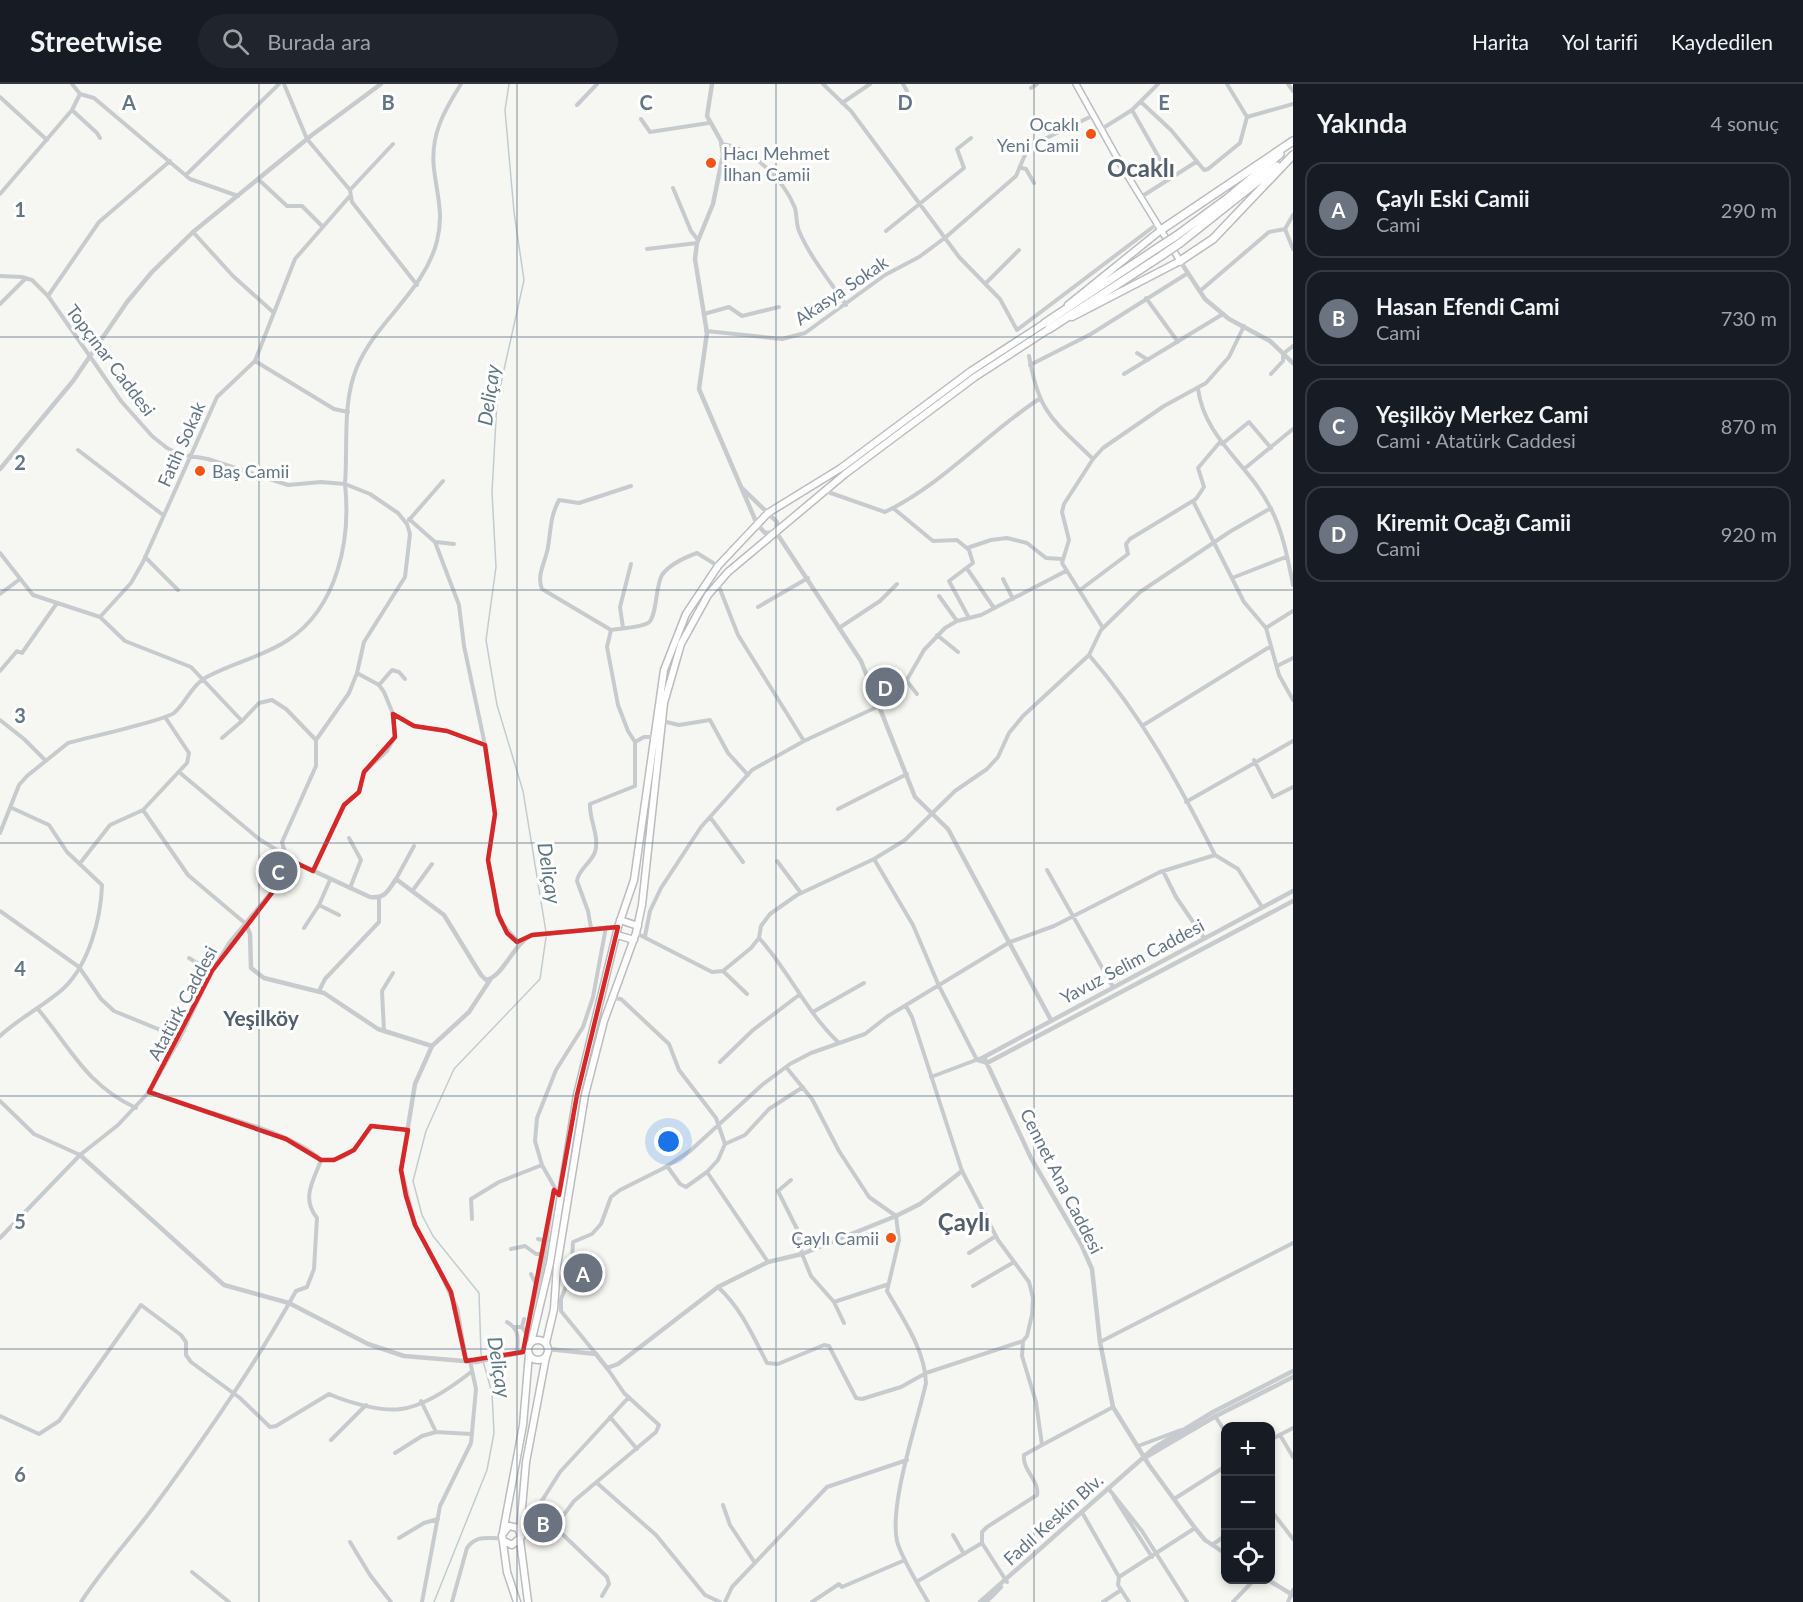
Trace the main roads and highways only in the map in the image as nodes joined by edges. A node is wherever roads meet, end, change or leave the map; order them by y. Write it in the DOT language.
graph roads {
  1 [pos="1076,84"];
  2 [pos="1293,142"];
  3 [pos="1293,154"];
  4 [pos="1159,227"];
  5 [pos="1178,239"];
  6 [pos="1180,261"];
  7 [pos="1047,326"];
  8 [pos="619,923"];
  9 [pos="636,933"];
  10 [pos="616,934"];
  11 [pos="531,1343"];
  12 [pos="547,1346"];
  13 [pos="527,1352"];
  14 [pos="546,1357"];
  15 [pos="521,1535"];
  16 [pos="503,1537"];
  17 [pos="517,1602"];
  18 [pos="528,1602"];
  1 -- 4 [label="main road"];
  2 -- 4 [label="highway"];
  2 -- 5 [label="highway"];
  3 -- 5 [label="highway"];
  3 -- 6 [label="highway"];
  4 -- 6 [label="main road"];
  4 -- 7 [label="highway"];
  5 -- 7 [label="highway, bridge"];
  6 -- 7 [label="highway"];
  7 -- 8 [label="highway"];
  7 -- 9 [label="highway"];
  8 -- 9 [label="highway"];
  8 -- 10 [label="highway"];
  9 -- 10 [label="highway"];
  9 -- 12 [label="highway"];
  10 -- 11 [label="highway"];
  11 -- 12 [label="highway"];
  11 -- 13 [label="highway"];
  12 -- 14 [label="highway"];
  13 -- 14 [label="highway"];
  13 -- 16 [label="highway"];
  14 -- 15 [label="highway"];
  15 -- 16 [label="highway"];
  15 -- 16 [label="highway"];
  15 -- 18 [label="highway"];
  16 -- 17 [label="highway"];
}
